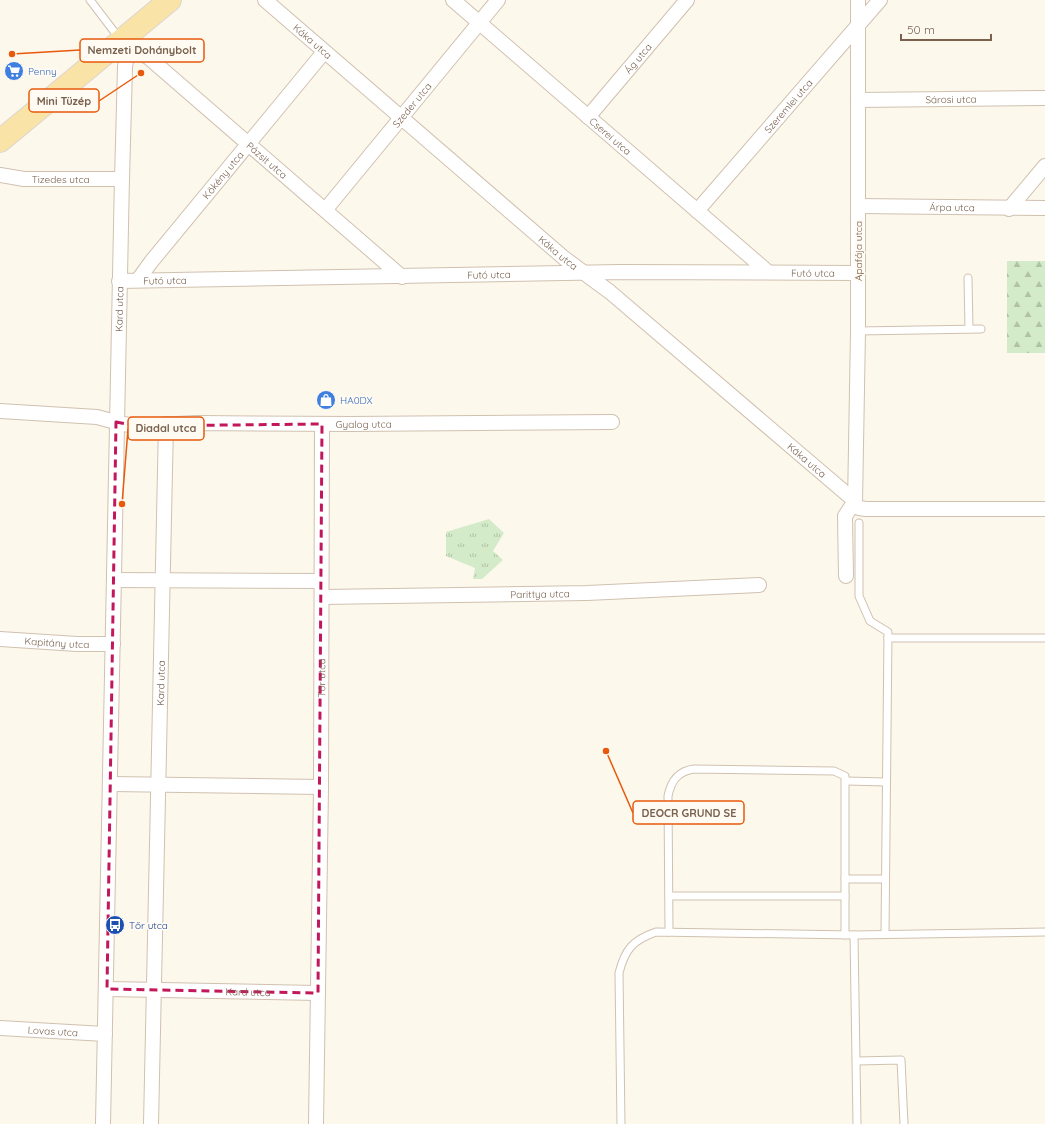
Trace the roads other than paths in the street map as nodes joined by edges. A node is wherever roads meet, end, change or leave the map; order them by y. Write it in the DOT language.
graph roads {
  1 [pos="90,0"];
  2 [pos="170,0"];
  3 [pos="265,0"];
  4 [pos="453,0"];
  5 [pos="498,0"];
  6 [pos="687,0"];
  7 [pos="858,0"];
  8 [pos="880,0"];
  9 [pos="479,23"];
  10 [pos="858,25"];
  11 [pos="124,45"];
  12 [pos="324,52"];
  13 [pos="1045,98"];
  14 [pos="858,100"];
  15 [pos="401,117"];
  16 [pos="588,117"];
  17 [pos="0,141"];
  18 [pos="249,144"];
  19 [pos="1045,166"];
  20 [pos="0,175"];
  21 [pos="122,179"];
  22 [pos="858,206"];
  23 [pos="1045,208"];
  24 [pos="326,209"];
  25 [pos="1009,209"];
  26 [pos="696,211"];
  27 [pos="768,272"];
  28 [pos="858,273"];
  29 [pos="585,274"];
  30 [pos="402,277"];
  31 [pos="968,278"];
  32 [pos="138,280"];
  33 [pos="119,281"];
  34 [pos="969,329"];
  35 [pos="981,329"];
  36 [pos="858,331"];
  37 [pos="0,411"];
  38 [pos="116,422"];
  39 [pos="612,422"];
  40 [pos="166,424"];
  41 [pos="322,424"];
  42 [pos="860,505"];
  43 [pos="1045,509"];
  44 [pos="859,523"];
  45 [pos="846,576"];
  46 [pos="114,580"];
  47 [pos="164,580"];
  48 [pos="322,581"];
  49 [pos="759,586"];
  50 [pos="322,597"];
  51 [pos="888,638"];
  52 [pos="1045,638"];
  53 [pos="0,640"];
  54 [pos="113,644"];
  55 [pos="846,781"];
  56 [pos="886,782"];
  57 [pos="111,784"];
  58 [pos="159,786"];
  59 [pos="321,786"];
  60 [pos="846,879"];
  61 [pos="885,879"];
  62 [pos="669,896"];
  63 [pos="845,896"];
  64 [pos="669,932"];
  65 [pos="1045,932"];
  66 [pos="885,934"];
  67 [pos="845,935"];
  68 [pos="854,935"];
  69 [pos="106,989"];
  70 [pos="154,989"];
  71 [pos="318,993"];
  72 [pos="0,1028"];
  73 [pos="105,1034"];
  74 [pos="857,1060"];
  75 [pos="103,1124"];
  76 [pos="151,1124"];
  77 [pos="316,1124"];
  78 [pos="621,1124"];
  79 [pos="857,1124"];
  80 [pos="904,1124"];
  1 -- 11 [label="lane"];
  2 -- 11 [label="main road"];
  3 -- 12 [label="street, Káka utca"];
  4 -- 9 [label="street, Cserei utca"];
  5 -- 9 [label="street, Szeder utca"];
  6 -- 16 [label="street, Ág utca"];
  7 -- 10 [label="street, Apafája utca"];
  8 -- 10 [label="street, Szeremlei utca"];
  9 -- 15 [label="street, Szeder utca"];
  9 -- 16 [label="street, Cserei utca"];
  10 -- 14 [label="street, Apafája utca"];
  10 -- 26 [label="street, Szeremlei utca"];
  11 -- 17 [label="main road"];
  11 -- 18 [label="street, Pázsit utca"];
  11 -- 21 [label="street, Kard utca"];
  12 -- 15 [label="street, Káka utca"];
  12 -- 18 [label="street, Kökény utca"];
  13 -- 14 [label="street, Sárosi utca"];
  14 -- 22 [label="street, Apafája utca"];
  15 -- 24 [label="street, Szeder utca"];
  15 -- 29 [label="street, Káka utca"];
  16 -- 26 [label="street, Cserei utca"];
  18 -- 24 [label="street, Pázsit utca"];
  18 -- 32 [label="street, Kökény utca"];
  19 -- 25 [label="street"];
  20 -- 21 [label="street, Tizedes utca"];
  21 -- 33 [label="street, Kard utca"];
  22 -- 25 [label="street, Árpa utca"];
  22 -- 28 [label="street, Apafája utca"];
  23 -- 25 [label="street, Árpa utca"];
  24 -- 30 [label="street, Pázsit utca"];
  26 -- 27 [label="street, Cserei utca"];
  27 -- 28 [label="street, Futó utca"];
  27 -- 29 [label="street, Futó utca"];
  28 -- 36 [label="street, Apafája utca"];
  29 -- 30 [label="street, Futó utca"];
  29 -- 42 [label="street, Káka utca"];
  30 -- 32 [label="street, Futó utca"];
  31 -- 34 [label="lane"];
  32 -- 33 [label="street, Futó utca"];
  33 -- 38 [label="street, Kard utca"];
  34 -- 35 [label="lane"];
  34 -- 36 [label="lane"];
  36 -- 42 [label="street, Apafája utca"];
  37 -- 38 [label="street, Gyalog utca"];
  38 -- 40 [label="street, Gyalog utca"];
  38 -- 46 [label="street, Kard utca"];
  39 -- 41 [label="street, Gyalog utca"];
  40 -- 41 [label="street, Gyalog utca"];
  40 -- 47 [label="street, Kard utca"];
  41 -- 48 [label="street, Tőr utca"];
  42 -- 43 [label="street"];
  42 -- 45 [label="street, Apafája utca"];
  44 -- 51 [label="lane"];
  46 -- 47 [label="street"];
  46 -- 54 [label="street, Kard utca"];
  47 -- 48 [label="street"];
  47 -- 58 [label="street, Kard utca"];
  48 -- 50 [label="street, Tőr utca"];
  49 -- 50 [label="street, Parittya utca"];
  50 -- 59 [label="street, Tőr utca"];
  51 -- 52 [label="lane"];
  51 -- 56 [label="lane"];
  53 -- 54 [label="street, Kapitány utca"];
  54 -- 57 [label="street, Kard utca"];
  55 -- 56 [label="lane"];
  55 -- 60 [label="lane"];
  55 -- 62 [label="lane"];
  56 -- 61 [label="lane"];
  57 -- 58 [label="street"];
  57 -- 69 [label="street, Kard utca"];
  58 -- 59 [label="street"];
  58 -- 70 [label="street, Kard utca"];
  59 -- 71 [label="street, Tőr utca"];
  60 -- 61 [label="lane"];
  60 -- 63 [label="lane"];
  61 -- 66 [label="lane"];
  62 -- 63 [label="lane"];
  62 -- 64 [label="lane"];
  63 -- 67 [label="lane"];
  64 -- 67 [label="lane"];
  64 -- 78 [label="lane"];
  65 -- 66 [label="lane"];
  66 -- 68 [label="lane"];
  67 -- 68 [label="lane"];
  68 -- 74 [label="lane"];
  69 -- 70 [label="street, Kard utca"];
  69 -- 73 [label="street, Kard utca"];
  70 -- 71 [label="street, Kard utca"];
  70 -- 76 [label="street, Kard utca"];
  71 -- 77 [label="street, Tőr utca"];
  72 -- 73 [label="street, Lovas utca"];
  73 -- 75 [label="street, Kard utca"];
  74 -- 79 [label="lane"];
  74 -- 80 [label="lane"];
}
